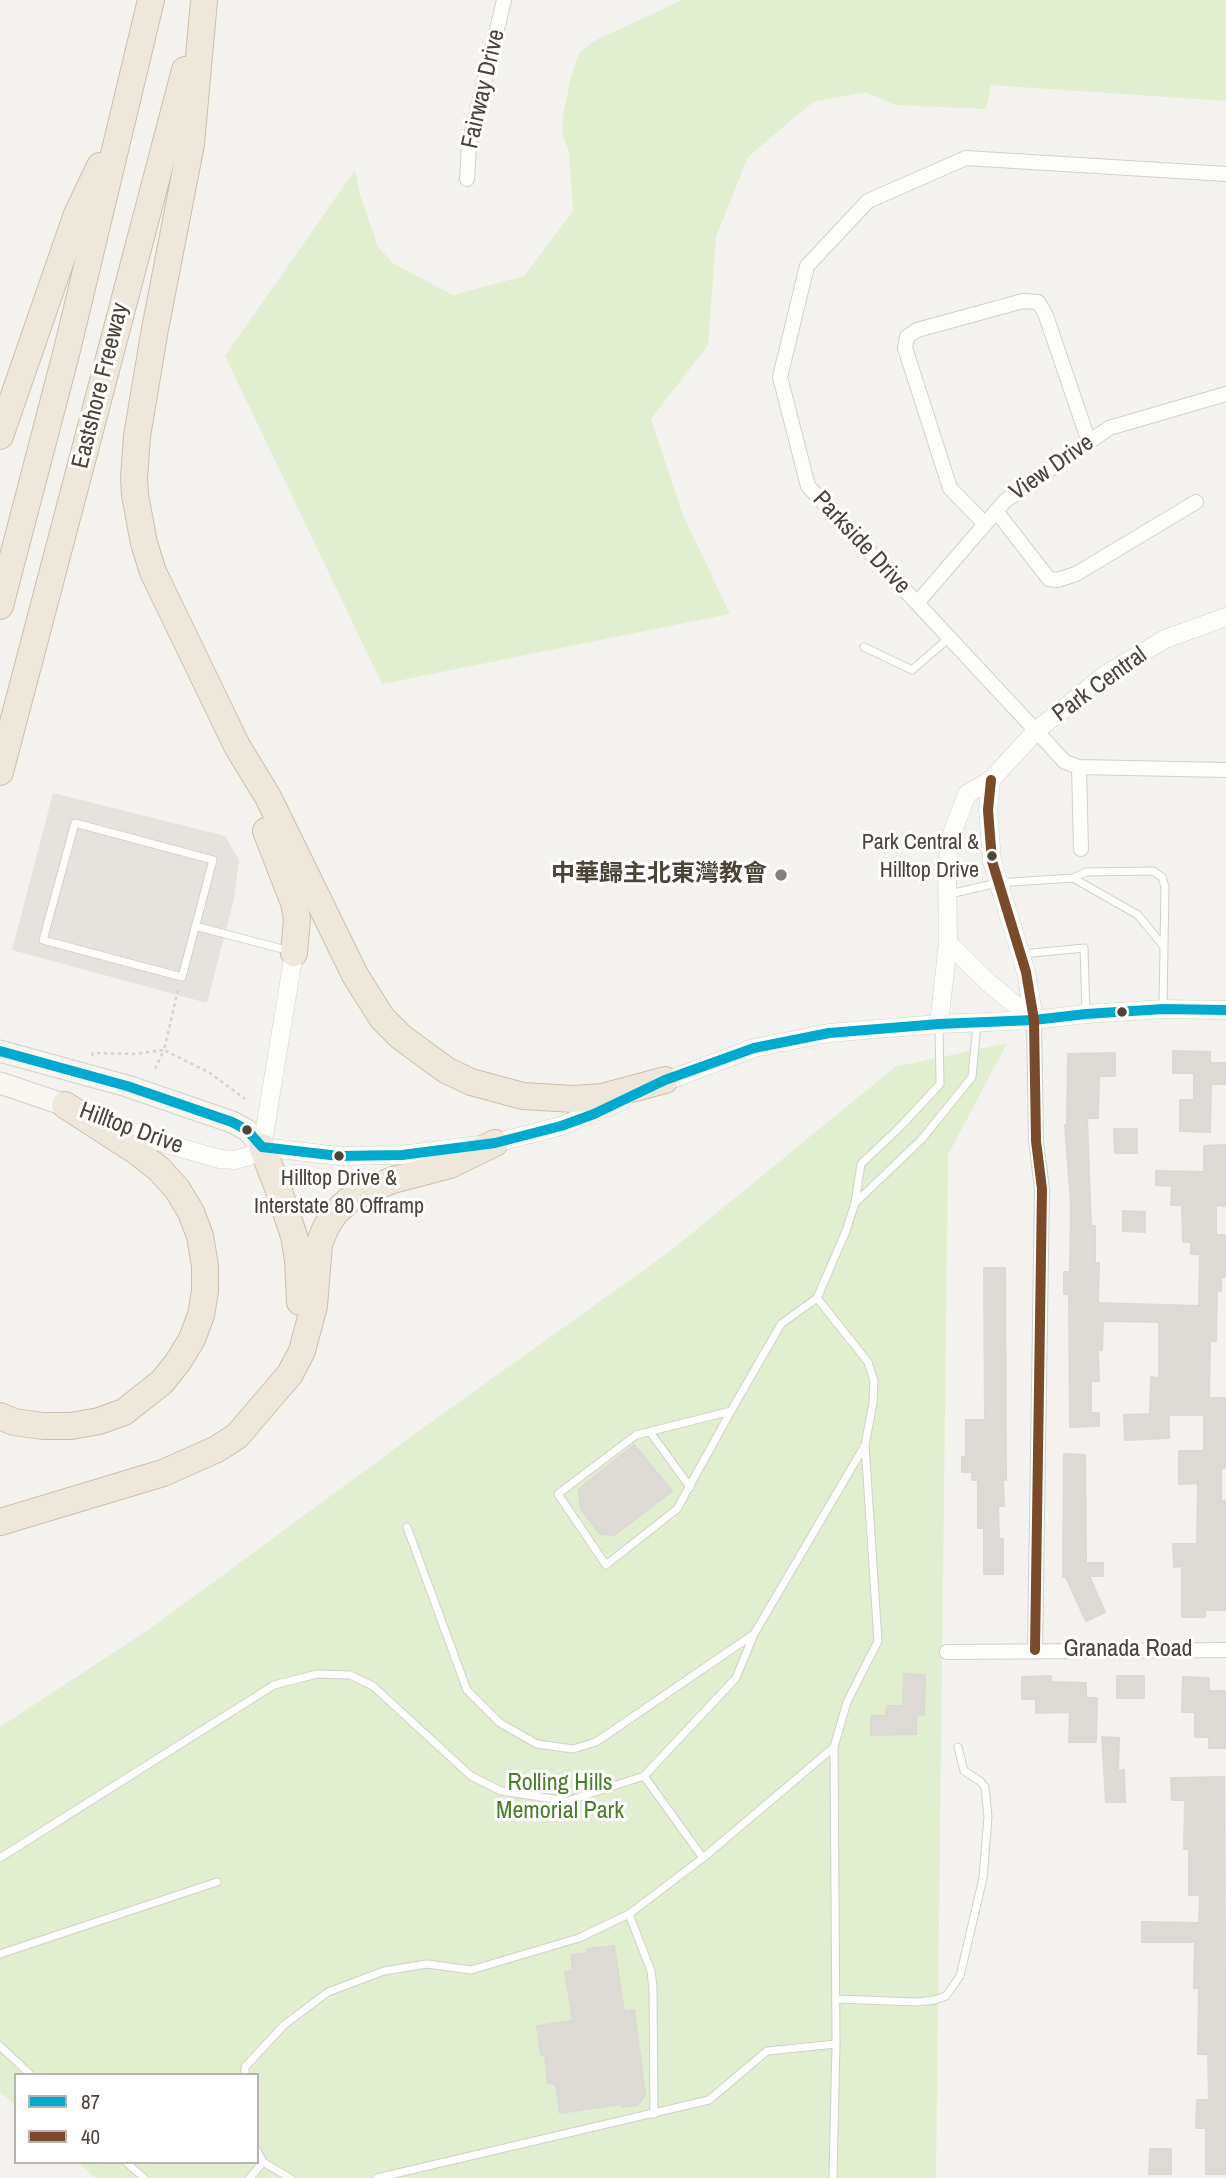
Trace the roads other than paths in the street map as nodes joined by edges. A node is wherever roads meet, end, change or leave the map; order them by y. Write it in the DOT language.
graph roads {
  1 [pos="151,0"];
  2 [pos="504,0"];
  3 [pos="204,1"];
  4 [pos="120,127"];
  5 [pos="1226,174"];
  6 [pos="467,179"];
  7 [pos="1225,397"];
  8 [pos="0,436"];
  9 [pos="1089,442"];
  10 [pos="1196,502"];
  11 [pos="996,511"];
  12 [pos="985,524"];
  13 [pos="917,604"];
  14 [pos="0,606"];
  15 [pos="1226,617"];
  16 [pos="949,638"];
  17 [pos="864,647"];
  18 [pos="1036,731"];
  19 [pos="237,746"];
  20 [pos="1079,767"];
  21 [pos="1226,771"];
  22 [pos="0,772"];
  23 [pos="991,780"];
  24 [pos="1082,849"];
  25 [pos="1073,877"];
  26 [pos="997,883"];
  27 [pos="949,894"];
  28 [pos="195,926"];
  29 [pos="948,943"];
  30 [pos="1164,947"];
  31 [pos="295,953"];
  32 [pos="1020,954"];
  33 [pos="1163,1009"];
  34 [pos="1226,1010"];
  35 [pos="1086,1014"];
  36 [pos="1034,1020"];
  37 [pos="939,1024"];
  38 [pos="976,1024"];
  39 [pos="0,1051"];
  40 [pos="665,1080"];
  41 [pos="0,1083"];
  42 [pos="65,1105"];
  43 [pos="495,1143"];
  44 [pos="262,1147"];
  45 [pos="855,1203"];
  46 [pos="817,1298"];
  47 [pos="266,1402"];
  48 [pos="730,1411"];
  49 [pos="0,1416"];
  50 [pos="650,1432"];
  51 [pos="864,1445"];
  52 [pos="690,1487"];
  53 [pos="0,1522"];
  54 [pos="407,1527"];
  55 [pos="754,1634"];
  56 [pos="1035,1650"];
  57 [pos="1226,1650"];
  58 [pos="947,1652"];
  59 [pos="834,1747"];
  60 [pos="958,1747"];
  61 [pos="644,1776"];
  62 [pos="0,1858"];
  63 [pos="703,1858"];
  64 [pos="217,1882"];
  65 [pos="629,1914"];
  66 [pos="0,1954"];
  67 [pos="836,1999"];
  68 [pos="836,2044"];
  69 [pos="0,2046"];
  70 [pos="29,2073"];
  71 [pos="245,2073"];
  72 [pos="654,2114"];
  73 [pos="259,2155"];
  74 [pos="263,2162"];
  75 [pos="128,2164"];
  76 [pos="144,2178"];
  77 [pos="250,2178"];
  78 [pos="290,2178"];
  79 [pos="377,2178"];
  80 [pos="833,2178"];
  1 -- 4 [label="highway, Eastshore Freeway"];
  2 -- 6 [label="street, Fairway Drive"];
  3 -- 19 [label="highway"];
  3 -- 22 [label="highway, Eastshore Freeway"];
  4 -- 8 [label="highway"];
  4 -- 14 [label="highway, Eastshore Freeway"];
  5 -- 13 [label="street, Parkside Drive"];
  7 -- 9 [label="street, View Drive"];
  9 -- 11 [label="street, View Drive"];
  9 -- 12 [label="street"];
  10 -- 11 [label="street"];
  11 -- 12 [label="street, View Drive"];
  12 -- 13 [label="street, View Drive"];
  13 -- 16 [label="street, Parkside Drive"];
  15 -- 18 [label="street, Park Central"];
  16 -- 17 [label="lane"];
  16 -- 18 [label="street, Parkside Drive"];
  18 -- 20 [label="street, Parkside Drive"];
  18 -- 23 [label="street, Park Central"];
  19 -- 31 [label="highway"];
  19 -- 40 [label="highway"];
  20 -- 21 [label="street"];
  20 -- 24 [label="street"];
  23 -- 26 [label="street"];
  23 -- 27 [label="street, Park Central"];
  25 -- 26 [label="lane"];
  25 -- 30 [label="lane"];
  25 -- 30 [label="lane"];
  26 -- 27 [label="lane"];
  26 -- 32 [label="street"];
  27 -- 29 [label="street, Park Central"];
  28 -- 28 [label="lane"];
  28 -- 31 [label="lane"];
  29 -- 36 [label="street"];
  29 -- 37 [label="street, Park Central"];
  30 -- 33 [label="lane"];
  31 -- 44 [label="street"];
  32 -- 35 [label="lane"];
  32 -- 36 [label="street"];
  33 -- 34 [label="street"];
  33 -- 35 [label="street"];
  35 -- 36 [label="street"];
  36 -- 38 [label="street"];
  36 -- 56 [label="street"];
  37 -- 38 [label="street"];
  37 -- 40 [label="street"];
  37 -- 45 [label="lane"];
  38 -- 45 [label="lane"];
  39 -- 44 [label="main road, Hilltop Drive"];
  40 -- 43 [label="street"];
  41 -- 42 [label="main road, Hilltop Drive"];
  42 -- 44 [label="street, Hilltop Drive"];
  42 -- 49 [label="highway"];
  43 -- 44 [label="street"];
  43 -- 47 [label="highway"];
  44 -- 47 [label="highway"];
  45 -- 46 [label="lane"];
  46 -- 48 [label="lane"];
  46 -- 51 [label="lane"];
  47 -- 53 [label="highway"];
  48 -- 50 [label="lane"];
  48 -- 52 [label="lane"];
  50 -- 52 [label="lane"];
  50 -- 52 [label="lane"];
  51 -- 55 [label="lane"];
  51 -- 59 [label="lane"];
  54 -- 55 [label="lane"];
  55 -- 61 [label="lane"];
  56 -- 57 [label="street, Granada Road"];
  56 -- 58 [label="street, Granada Road"];
  59 -- 63 [label="lane"];
  59 -- 67 [label="lane"];
  60 -- 67 [label="lane"];
  61 -- 62 [label="lane"];
  61 -- 63 [label="lane"];
  63 -- 65 [label="lane"];
  64 -- 66 [label="lane"];
  65 -- 71 [label="lane"];
  65 -- 72 [label="lane"];
  67 -- 68 [label="lane"];
  68 -- 72 [label="lane"];
  68 -- 80 [label="lane"];
  69 -- 70 [label="lane"];
  72 -- 79 [label="lane"];
  73 -- 74 [label="lane"];
  74 -- 77 [label="lane"];
  74 -- 78 [label="lane"];
  75 -- 76 [label="lane"];
}
